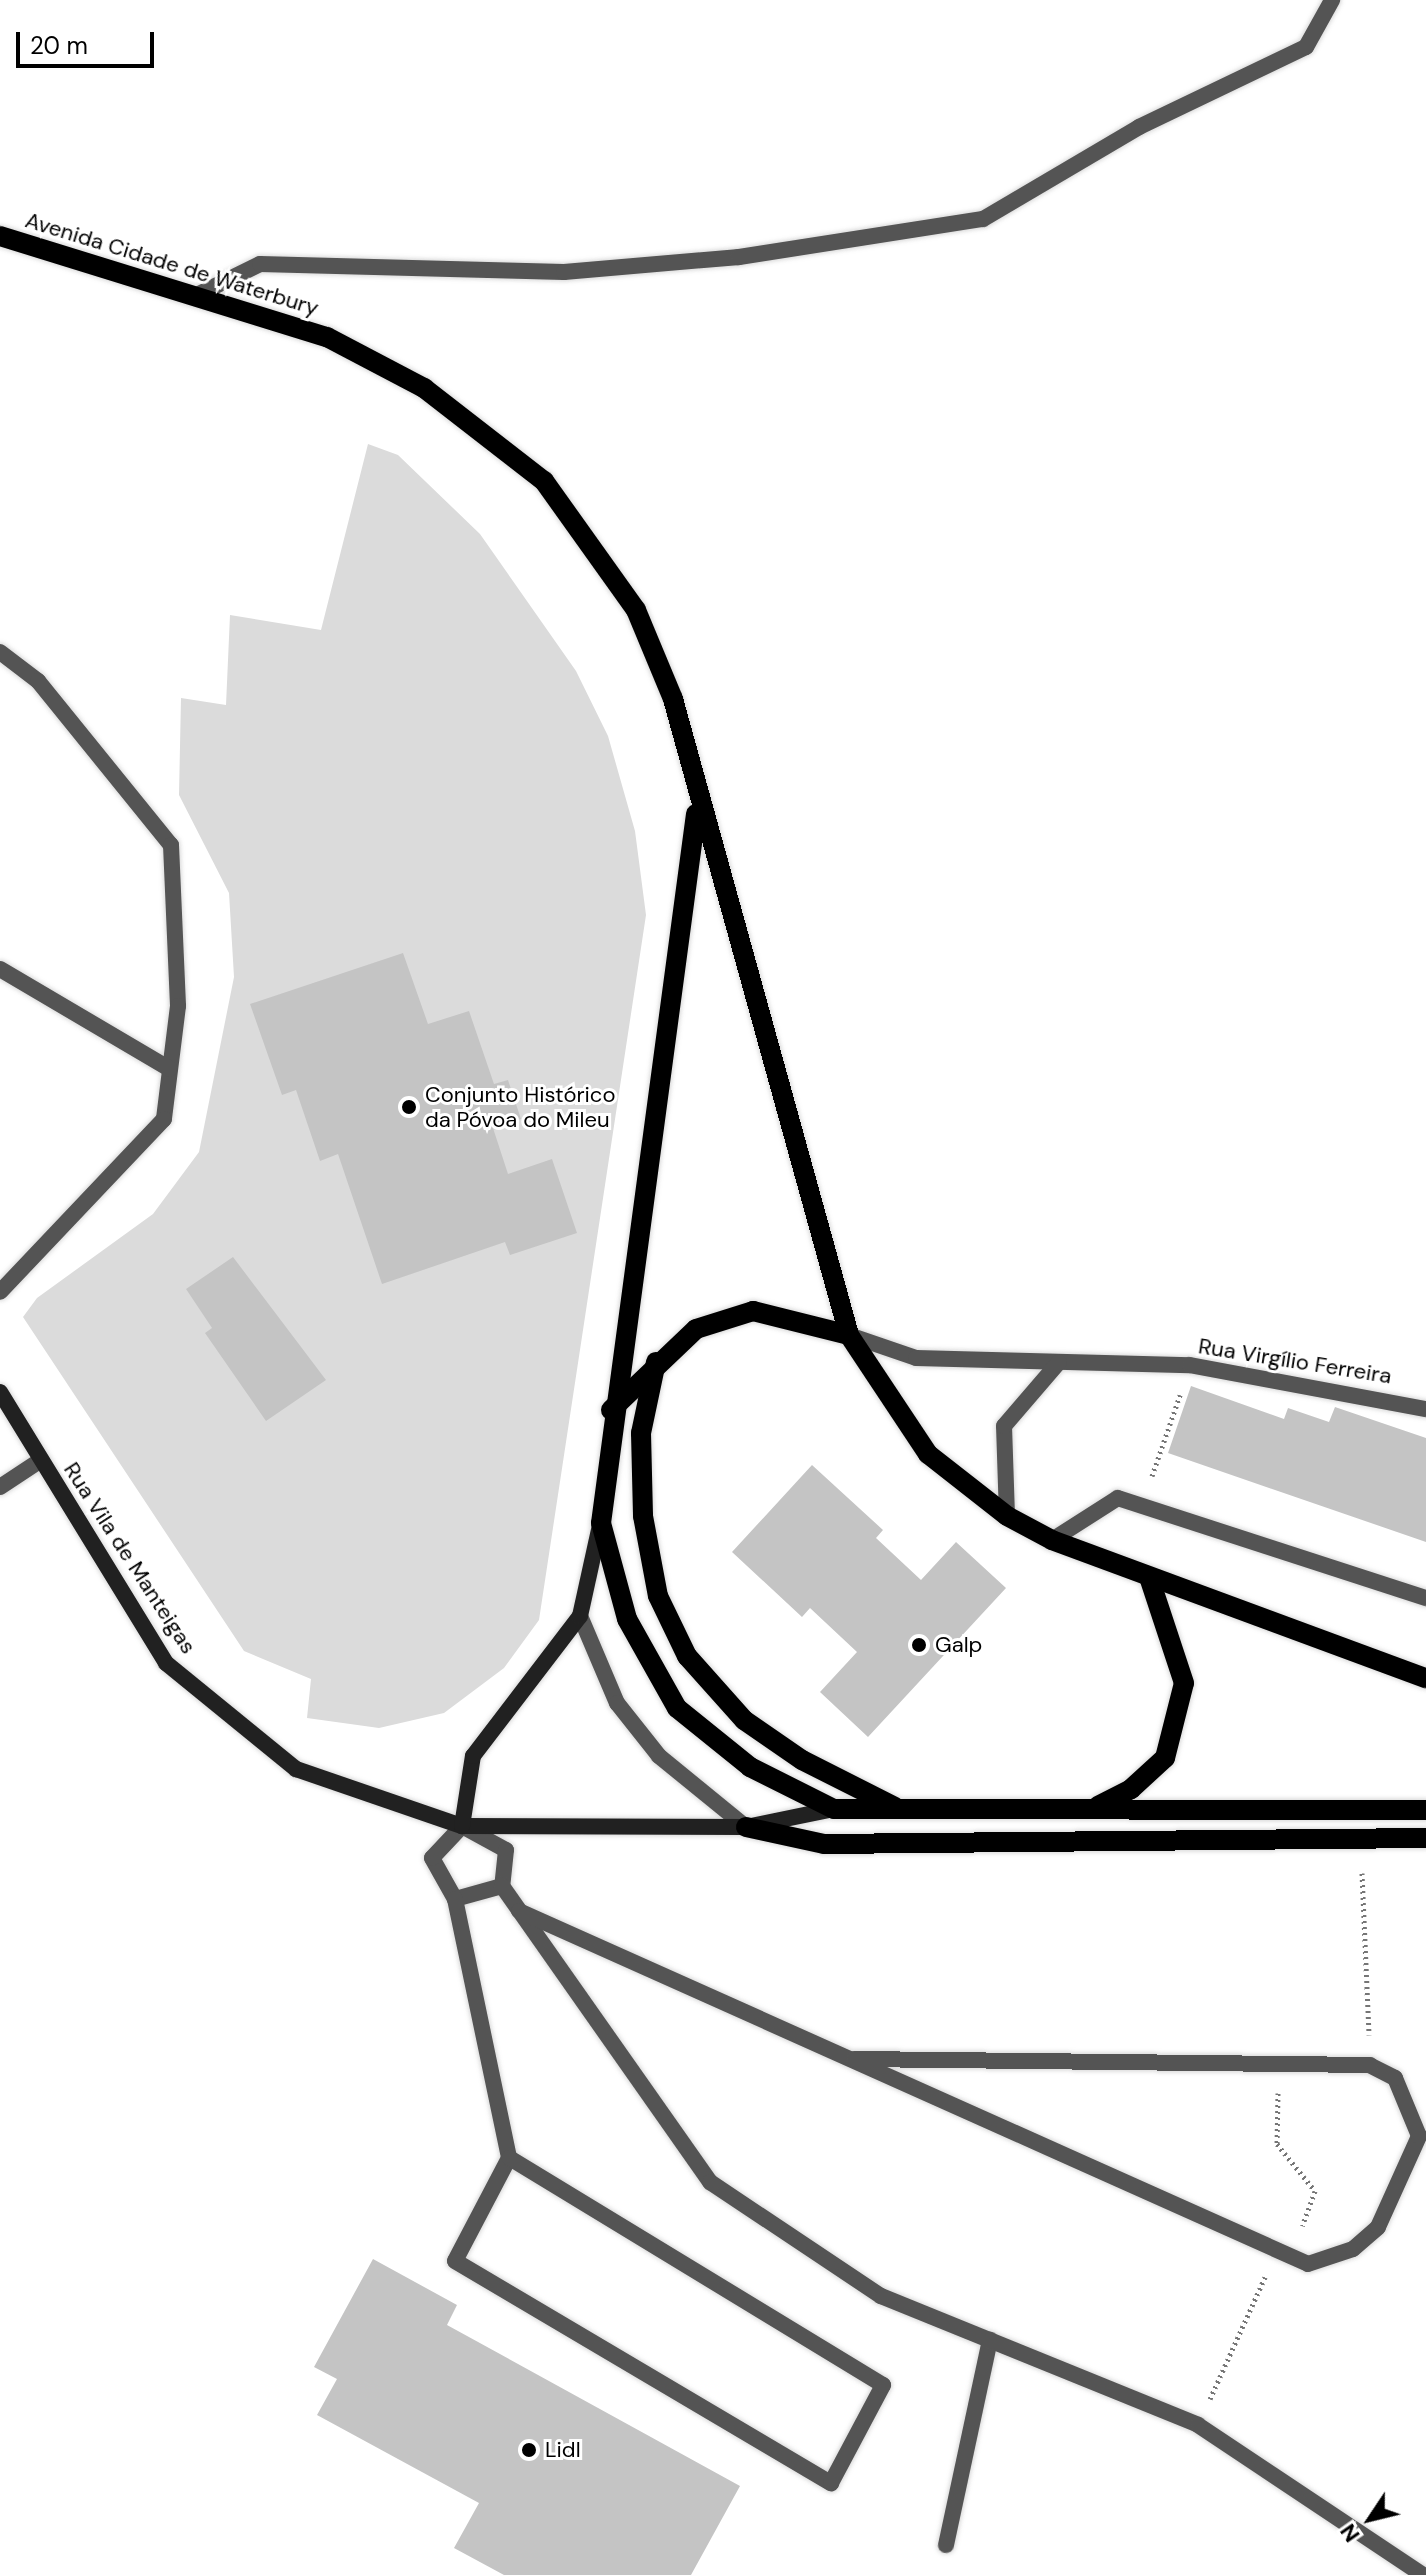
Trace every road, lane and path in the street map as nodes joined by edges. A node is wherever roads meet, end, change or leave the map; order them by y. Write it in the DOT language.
graph roads {
  1 [pos="1332,0"];
  2 [pos="0,236"];
  3 [pos="199,294"];
  4 [pos="0,652"];
  5 [pos="697,806"];
  6 [pos="0,969"];
  7 [pos="170,1069"];
  8 [pos="0,1292"];
  9 [pos="849,1335"];
  10 [pos="656,1362"];
  11 [pos="1059,1362"];
  12 [pos="1190,1365"];
  13 [pos="0,1392"];
  14 [pos="1426,1409"];
  15 [pos="611,1410"];
  16 [pos="41,1460"];
  17 [pos="0,1487"];
  18 [pos="1142,1504"];
  19 [pos="1007,1516"];
  20 [pos="601,1523"];
  21 [pos="1052,1540"];
  22 [pos="1150,1580"];
  23 [pos="1426,1598"];
  24 [pos="580,1616"];
  25 [pos="1426,1678"];
  26 [pos="834,1809"];
  27 [pos="900,1809"];
  28 [pos="1091,1809"];
  29 [pos="1426,1810"];
  30 [pos="462,1826"];
  31 [pos="746,1827"];
  32 [pos="1426,1838"];
  33 [pos="1361,1840"];
  34 [pos="502,1886"];
  35 [pos="455,1899"];
  36 [pos="519,1911"];
  37 [pos="854,2059"];
  38 [pos="1278,2064"];
  39 [pos="1370,2065"];
  40 [pos="509,2158"];
  41 [pos="1282,2256"];
  42 [pos="990,2340"];
  43 [pos="1198,2425"];
  44 [pos="946,2545"];
  45 [pos="1423,2575"];
  1 -- 3 [label="street"];
  2 -- 3 [label="main road, Avenida Cidade de Waterbury"];
  3 -- 5 [label="main road, Avenida Cidade de Waterbury"];
  4 -- 7 [label="street"];
  5 -- 9 [label="main road, Avenida Cidade de Waterbury"];
  5 -- 15 [label="main road"];
  6 -- 7 [label="street"];
  7 -- 8 [label="street"];
  9 -- 10 [label="main road"];
  9 -- 11 [label="street, Rua Virgílio Ferreira"];
  9 -- 19 [label="main road, Avenida Cidade de Waterbury"];
  10 -- 15 [label="main road"];
  10 -- 27 [label="main road"];
  11 -- 12 [label="street, Rua Virgílio Ferreira"];
  11 -- 19 [label="street"];
  12 -- 14 [label="street, Rua Virgílio Ferreira"];
  12 -- 18 [label="path"];
  13 -- 16 [label="main road, Rua Vila de Manteigas"];
  15 -- 20 [label="main road"];
  16 -- 17 [label="street"];
  16 -- 30 [label="main road, Rua Vila de Manteigas"];
  18 -- 21 [label="street"];
  18 -- 23 [label="street"];
  19 -- 21 [label="main road, Avenida Cidade de Waterbury"];
  20 -- 24 [label="main road"];
  20 -- 26 [label="main road"];
  21 -- 22 [label="main road, Avenida Cidade de Waterbury"];
  22 -- 25 [label="main road, Avenida Cidade de Waterbury"];
  22 -- 28 [label="main road"];
  24 -- 30 [label="main road"];
  24 -- 31 [label="street"];
  26 -- 27 [label="main road"];
  26 -- 31 [label="main road, Rua Vila de Manteigas"];
  27 -- 28 [label="main road"];
  28 -- 29 [label="main road"];
  30 -- 31 [label="main road, Rua Vila de Manteigas"];
  30 -- 34 [label="street"];
  30 -- 35 [label="street"];
  31 -- 33 [label="main road"];
  32 -- 33 [label="main road"];
  33 -- 39 [label="path"];
  34 -- 35 [label="street"];
  34 -- 36 [label="street"];
  35 -- 40 [label="street"];
  36 -- 37 [label="street"];
  36 -- 42 [label="street"];
  37 -- 38 [label="street"];
  37 -- 41 [label="street"];
  38 -- 39 [label="street"];
  38 -- 41 [label="path"];
  39 -- 41 [label="street"];
  40 -- 40 [label="street"];
  41 -- 43 [label="path"];
  42 -- 43 [label="street"];
  42 -- 44 [label="street"];
  43 -- 45 [label="street"];
}
